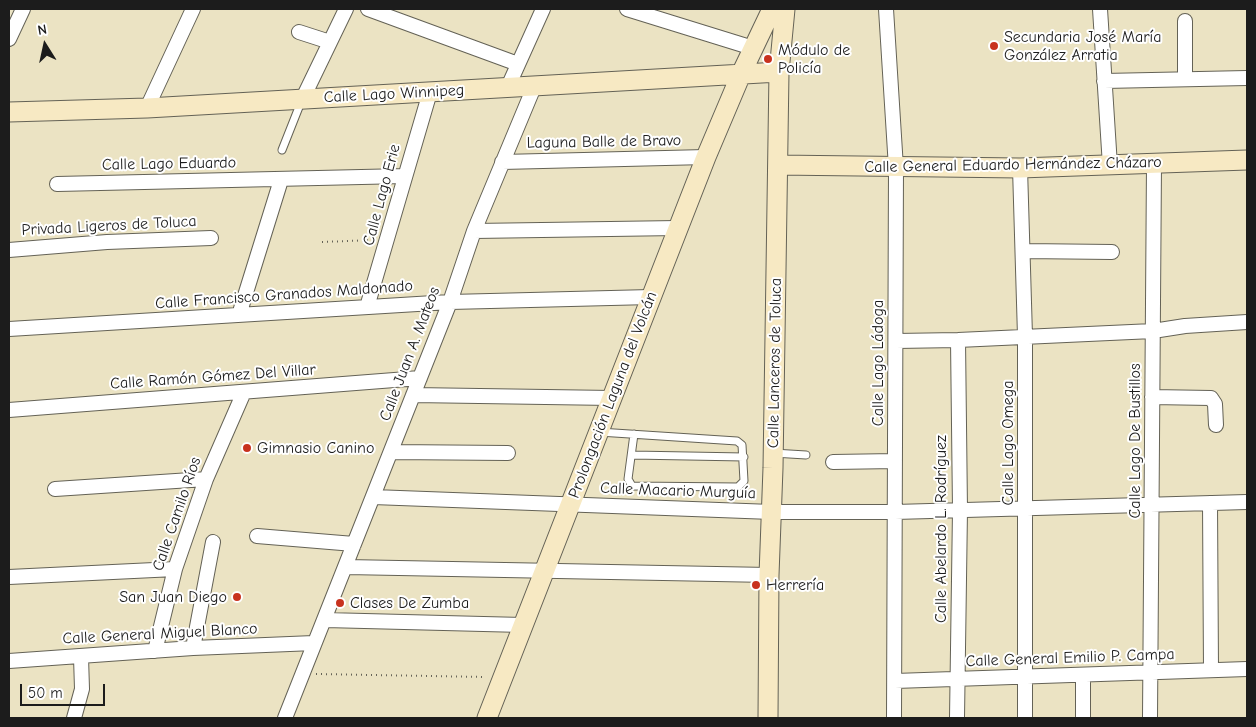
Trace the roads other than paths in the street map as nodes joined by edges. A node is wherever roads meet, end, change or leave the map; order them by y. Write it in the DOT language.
graph roads {
  1 [pos="23,9"];
  2 [pos="193,9"];
  3 [pos="346,9"];
  4 [pos="368,9"];
  5 [pos="543,9"];
  6 [pos="627,9"];
  7 [pos="772,9"];
  8 [pos="785,9"];
  9 [pos="886,9"];
  10 [pos="1100,9"];
  11 [pos="1185,21"];
  12 [pos="299,32"];
  13 [pos="9,39"];
  14 [pos="330,42"];
  15 [pos="753,48"];
  16 [pos="518,64"];
  17 [pos="742,72"];
  18 [pos="779,72"];
  19 [pos="1247,78"];
  20 [pos="1184,79"];
  21 [pos="1104,82"];
  22 [pos="534,87"];
  23 [pos="507,89"];
  24 [pos="430,92"];
  25 [pos="303,98"];
  26 [pos="147,108"];
  27 [pos="10,116"];
  28 [pos="282,150"];
  29 [pos="706,157"];
  30 [pos="1247,160"];
  31 [pos="502,162"];
  32 [pos="778,164"];
  33 [pos="1154,164"];
  34 [pos="1110,166"];
  35 [pos="896,168"];
  36 [pos="1020,168"];
  37 [pos="405,176"];
  38 [pos="281,180"];
  39 [pos="57,184"];
  40 [pos="678,228"];
  41 [pos="474,231"];
  42 [pos="211,238"];
  43 [pos="9,250"];
  44 [pos="1024,251"];
  45 [pos="1112,252"];
  46 [pos="651,297"];
  47 [pos="450,302"];
  48 [pos="368,307"];
  49 [pos="239,315"];
  50 [pos="1247,322"];
  51 [pos="9,329"];
  52 [pos="1153,332"];
  53 [pos="1026,336"];
  54 [pos="958,340"];
  55 [pos="896,341"];
  56 [pos="420,378"];
  57 [pos="244,392"];
  58 [pos="413,395"];
  59 [pos="1152,397"];
  60 [pos="612,398"];
  61 [pos="9,410"];
  62 [pos="1216,425"];
  63 [pos="599,432"];
  64 [pos="634,434"];
  65 [pos="391,452"];
  66 [pos="508,453"];
  67 [pos="773,453"];
  68 [pos="632,455"];
  69 [pos="806,455"];
  70 [pos="744,457"];
  71 [pos="895,461"];
  72 [pos="833,462"];
  73 [pos="206,479"];
  74 [pos="55,489"];
  75 [pos="373,497"];
  76 [pos="1247,502"];
  77 [pos="1210,503"];
  78 [pos="571,504"];
  79 [pos="1152,504"];
  80 [pos="1026,508"];
  81 [pos="960,510"];
  82 [pos="772,512"];
  83 [pos="895,512"];
  84 [pos="257,536"];
  85 [pos="213,542"];
  86 [pos="354,544"];
  87 [pos="346,566"];
  88 [pos="175,569"];
  89 [pos="544,570"];
  90 [pos="769,575"];
  91 [pos="9,577"];
  92 [pos="325,620"];
  93 [pos="523,625"];
  94 [pos="314,643"];
  95 [pos="193,648"];
  96 [pos="155,651"];
  97 [pos="81,657"];
  98 [pos="9,661"];
  99 [pos="1247,669"];
  100 [pos="1211,670"];
  101 [pos="1150,672"];
  102 [pos="1083,675"];
  103 [pos="1025,677"];
  104 [pos="958,679"];
  105 [pos="894,682"];
  106 [pos="74,718"];
  107 [pos="285,718"];
  108 [pos="487,718"];
  109 [pos="768,718"];
  110 [pos="894,718"];
  111 [pos="957,718"];
  112 [pos="1025,718"];
  113 [pos="1083,718"];
  114 [pos="1150,718"];
  1 -- 13 [label="street"];
  2 -- 26 [label="street"];
  3 -- 14 [label="street"];
  4 -- 16 [label="street"];
  5 -- 16 [label="street"];
  6 -- 15 [label="street"];
  7 -- 15 [label="main road, Prolongación Laguna del Volcán"];
  8 -- 18 [label="main road, Calle Lanceros de Toluca"];
  9 -- 35 [label="street, Calle Lago Ládoga"];
  10 -- 21 [label="street"];
  11 -- 20 [label="street"];
  12 -- 14 [label="street"];
  14 -- 25 [label="street"];
  15 -- 17 [label="main road, Prolongación Laguna del Volcán"];
  16 -- 23 [label="street"];
  17 -- 18 [label="main road, Calle Lago Winnipeg"];
  17 -- 22 [label="main road, Calle Lago Winnipeg"];
  17 -- 29 [label="main road, Prolongación Laguna del Volcán"];
  18 -- 32 [label="main road, Calle Lanceros de Toluca"];
  19 -- 20 [label="street"];
  20 -- 21 [label="street"];
  21 -- 34 [label="street"];
  22 -- 23 [label="main road, Calle Lago Winnipeg"];
  22 -- 31 [label="street, Calle Juan A. Mateos"];
  23 -- 24 [label="main road, Calle Lago Winnipeg"];
  24 -- 25 [label="main road, Calle Lago Winnipeg"];
  24 -- 37 [label="street, Calle Lago Erie"];
  25 -- 26 [label="main road, Calle Lago Winnipeg"];
  25 -- 28 [label="lane"];
  26 -- 27 [label="main road, Calle Lago Winnipeg"];
  29 -- 31 [label="street, Laguna Balle de Bravo"];
  29 -- 40 [label="main road, Prolongación Laguna del Volcán"];
  30 -- 33 [label="main road, Calle General Eduardo Hernández Cházaro"];
  31 -- 41 [label="street, Calle Juan A. Mateos"];
  32 -- 35 [label="main road, Calle General Eduardo Hernández Cházaro"];
  32 -- 67 [label="main road, Calle Lanceros de Toluca"];
  33 -- 34 [label="main road, Calle General Eduardo Hernández Cházaro"];
  33 -- 52 [label="street, Calle Lago De Bustillos"];
  34 -- 36 [label="main road, Calle General Eduardo Hernández Cházaro"];
  35 -- 36 [label="main road, Calle General Eduardo Hernández Cházaro"];
  35 -- 55 [label="street, Calle Lago Ládoga"];
  36 -- 44 [label="street, Calle Lago Omega"];
  37 -- 38 [label="street, Calle Lago Eduardo"];
  37 -- 48 [label="street, Calle Lago Erie"];
  38 -- 39 [label="street, Calle Lago Eduardo"];
  38 -- 49 [label="street"];
  40 -- 41 [label="street"];
  40 -- 46 [label="main road, Prolongación Laguna del Volcán"];
  41 -- 47 [label="street, Calle Juan A. Mateos"];
  42 -- 43 [label="street, Privada Ligeros de Toluca"];
  44 -- 45 [label="street"];
  44 -- 53 [label="street, Calle Lago Omega"];
  46 -- 47 [label="street, Calle Francisco Granados Maldonado"];
  46 -- 60 [label="main road, Prolongación Laguna del Volcán"];
  47 -- 48 [label="street, Calle Francisco Granados Maldonado"];
  47 -- 56 [label="street, Calle Juan A. Mateos"];
  48 -- 49 [label="street, Calle Francisco Granados Maldonado"];
  49 -- 51 [label="street, Calle Francisco Granados Maldonado"];
  50 -- 52 [label="street"];
  52 -- 53 [label="street"];
  52 -- 59 [label="street, Calle Lago De Bustillos"];
  53 -- 54 [label="street"];
  53 -- 80 [label="street, Calle Lago Omega"];
  54 -- 55 [label="street"];
  54 -- 81 [label="street, Calle Abelardo L. Rodríguez"];
  55 -- 71 [label="street, Calle Lago Ládoga"];
  56 -- 57 [label="street, Calle Ramón Gómez Del Villar"];
  56 -- 58 [label="street, Calle Juan A. Mateos"];
  57 -- 61 [label="street, Calle Ramón Gómez Del Villar"];
  57 -- 73 [label="street, Calle Camilo Ríos"];
  58 -- 60 [label="street"];
  58 -- 65 [label="street, Calle Juan A. Mateos"];
  59 -- 62 [label="street"];
  59 -- 79 [label="street, Calle Lago De Bustillos"];
  60 -- 63 [label="main road, Prolongación Laguna del Volcán"];
  63 -- 64 [label="lane"];
  63 -- 78 [label="main road, Prolongación Laguna del Volcán"];
  64 -- 68 [label="lane"];
  64 -- 70 [label="lane"];
  65 -- 66 [label="street"];
  65 -- 75 [label="street, Calle Juan A. Mateos"];
  67 -- 69 [label="lane"];
  67 -- 82 [label="main road, Calle Lanceros de Toluca"];
  68 -- 70 [label="lane"];
  68 -- 70 [label="lane"];
  71 -- 72 [label="street"];
  71 -- 83 [label="street, Calle Lago Ládoga"];
  73 -- 74 [label="street"];
  73 -- 88 [label="street, Calle Camilo Ríos"];
  75 -- 78 [label="street, Calle Macario Murguía"];
  75 -- 86 [label="street, Calle Juan A. Mateos"];
  76 -- 77 [label="street, Calle Macario Murguía"];
  77 -- 79 [label="street, Calle Macario Murguía"];
  77 -- 100 [label="street"];
  78 -- 82 [label="street, Calle Macario Murguía"];
  78 -- 89 [label="main road, Prolongación Laguna del Volcán"];
  79 -- 80 [label="street, Calle Macario Murguía"];
  79 -- 101 [label="street, Calle Lago De Bustillos"];
  80 -- 81 [label="street, Calle Macario Murguía"];
  80 -- 103 [label="street, Calle Lago Omega"];
  81 -- 83 [label="street, Calle Macario Murguía"];
  81 -- 104 [label="street, Calle Abelardo L. Rodríguez"];
  82 -- 83 [label="street, Calle Macario Murguía"];
  82 -- 90 [label="main road, Calle Lanceros de Toluca"];
  83 -- 105 [label="street, Calle Lago Ládoga"];
  84 -- 86 [label="street"];
  85 -- 95 [label="street"];
  86 -- 87 [label="street, Calle Juan A. Mateos"];
  87 -- 89 [label="street"];
  87 -- 92 [label="street, Calle Juan A. Mateos"];
  88 -- 91 [label="street"];
  88 -- 96 [label="street, Calle Camilo Ríos"];
  89 -- 90 [label="street"];
  89 -- 93 [label="main road, Prolongación Laguna del Volcán"];
  90 -- 109 [label="main road, Calle Lanceros de Toluca"];
  92 -- 93 [label="street"];
  92 -- 94 [label="street, Calle Juan A. Mateos"];
  93 -- 108 [label="main road, Prolongación Laguna del Volcán"];
  94 -- 95 [label="street, Calle General Miguel Blanco"];
  94 -- 107 [label="street, Calle Juan A. Mateos"];
  95 -- 96 [label="street, Calle General Miguel Blanco"];
  96 -- 97 [label="street, Calle General Miguel Blanco"];
  97 -- 98 [label="street, Calle General Miguel Blanco"];
  97 -- 106 [label="street"];
  99 -- 100 [label="street, Calle General Emilio P. Campa"];
  100 -- 101 [label="street, Calle General Emilio P. Campa"];
  101 -- 102 [label="street, Calle General Emilio P. Campa"];
  101 -- 114 [label="street, Calle Lago De Bustillos"];
  102 -- 103 [label="street, Calle General Emilio P. Campa"];
  102 -- 113 [label="street"];
  103 -- 104 [label="street, Calle General Emilio P. Campa"];
  103 -- 112 [label="street, Calle Lago Omega"];
  104 -- 105 [label="street, Calle General Emilio P. Campa"];
  104 -- 111 [label="street, Calle Abelardo L. Rodríguez"];
  105 -- 110 [label="street, Calle Lago Ládoga"];
}
